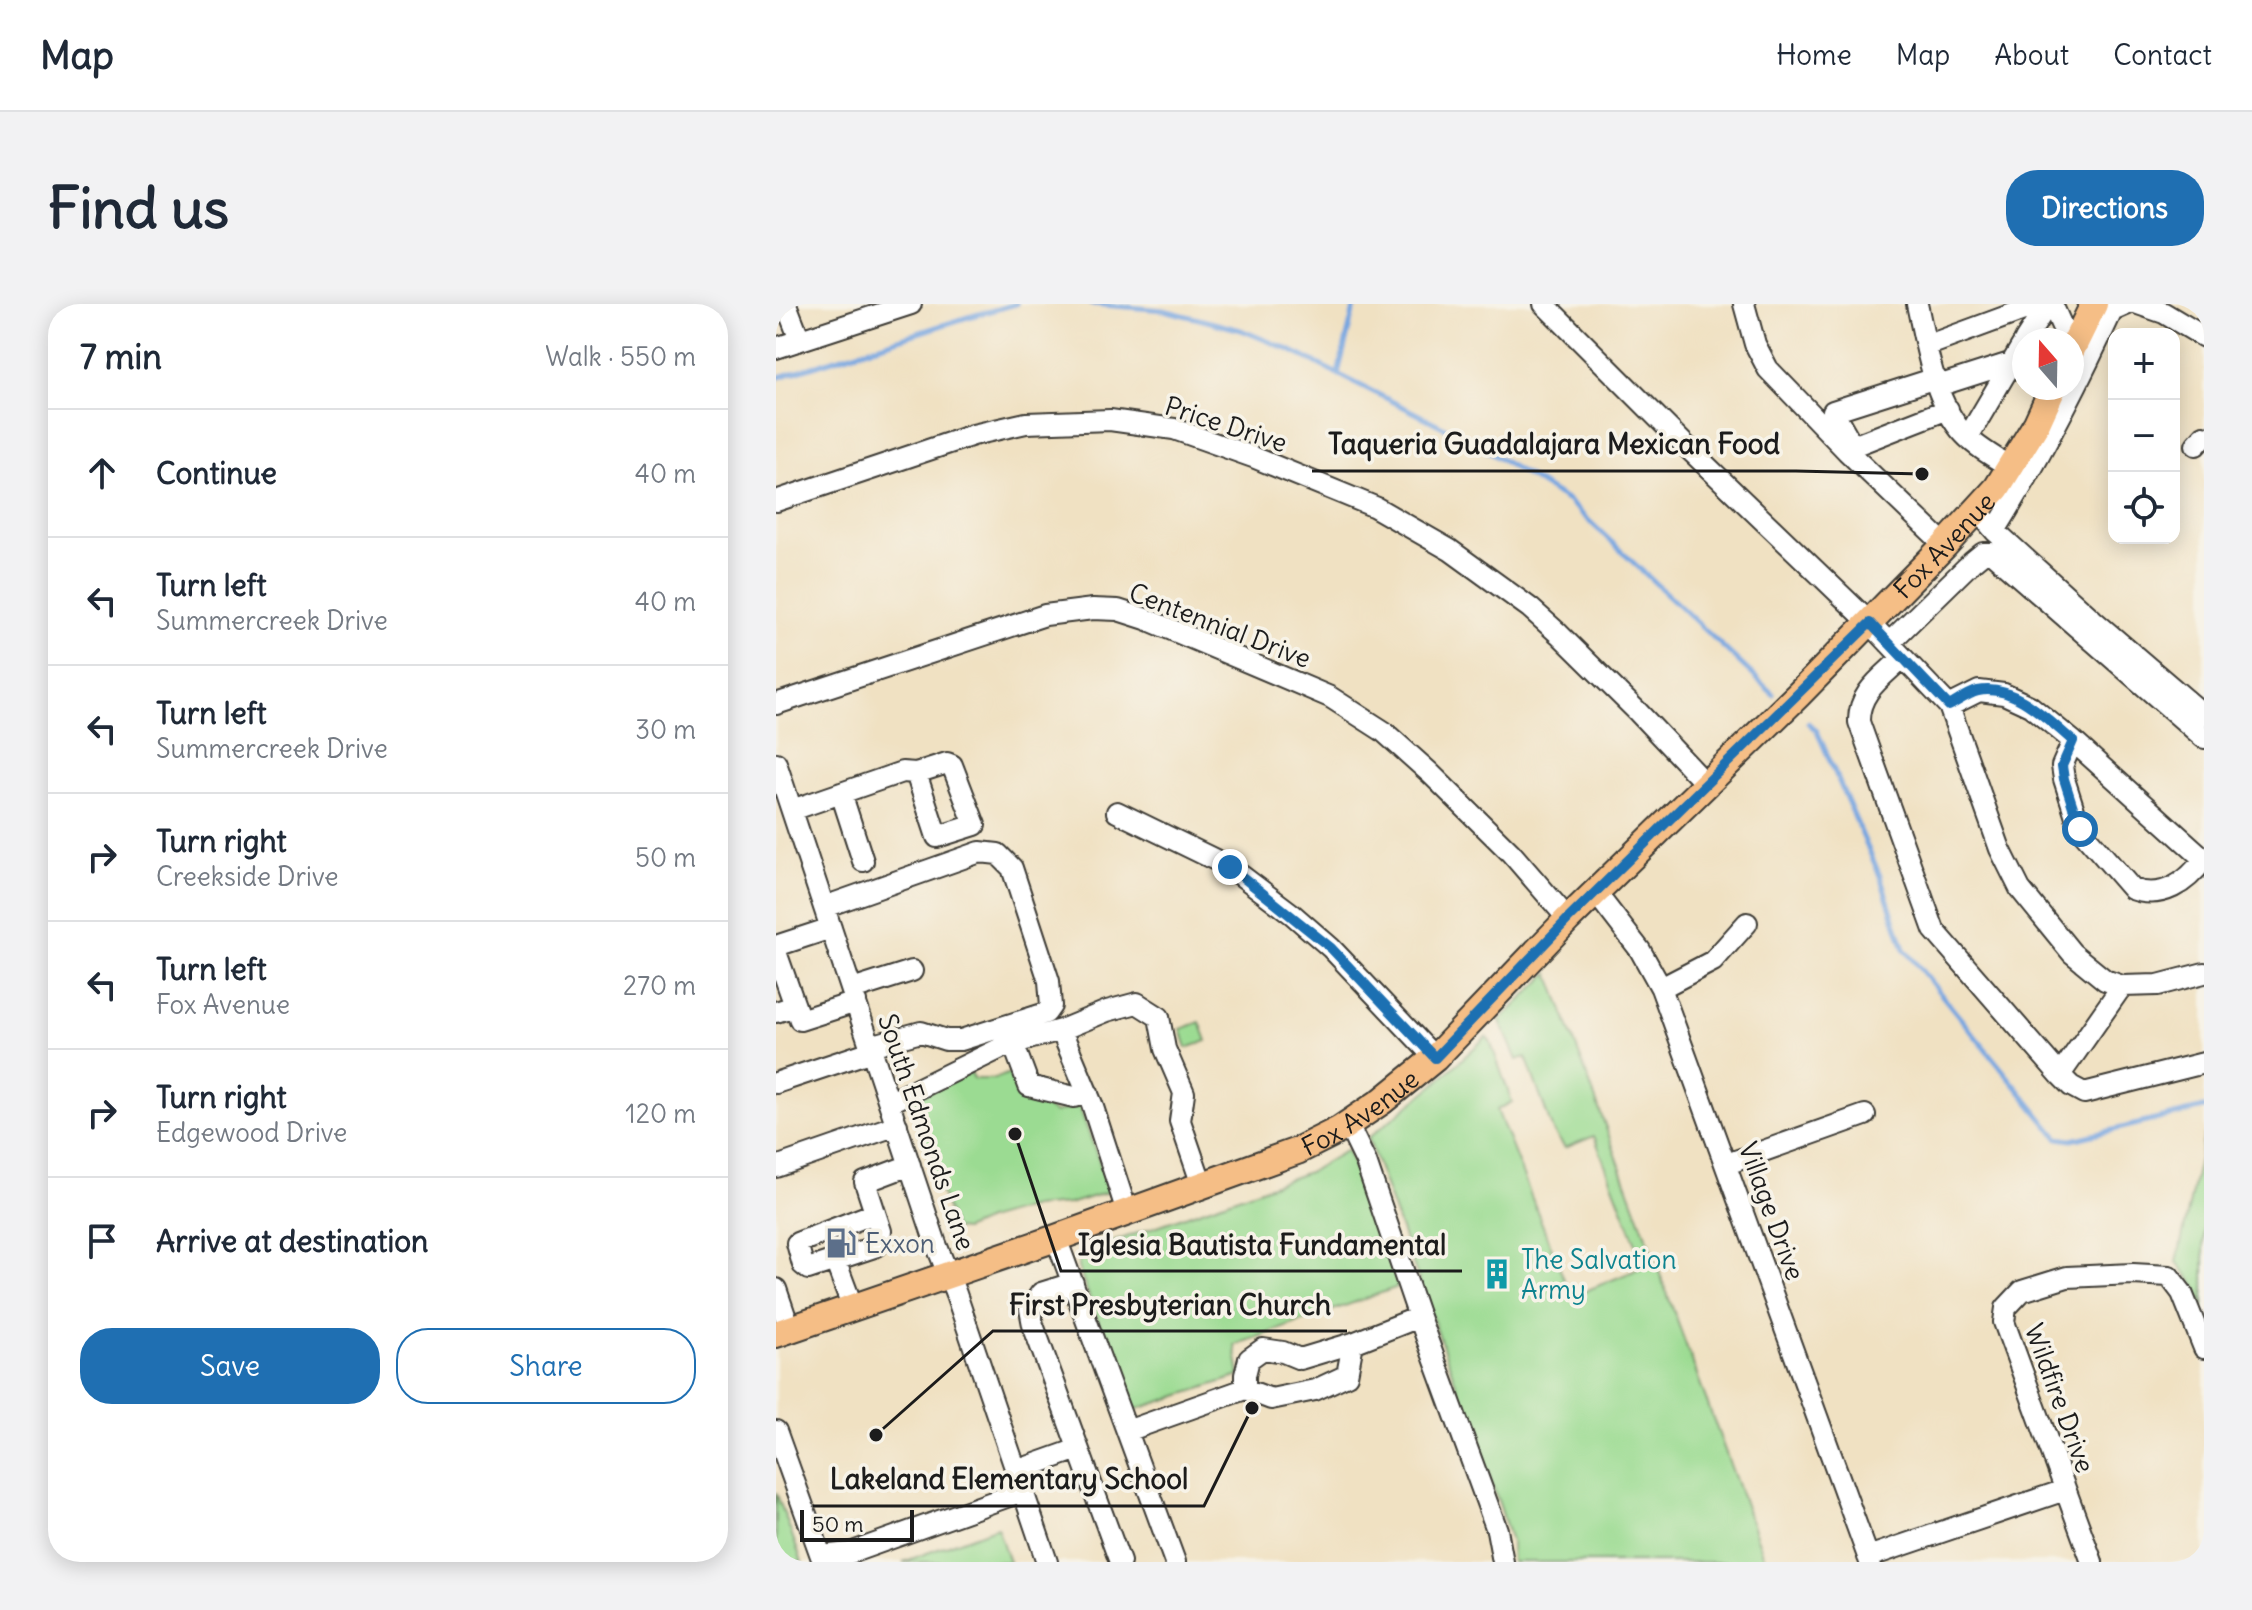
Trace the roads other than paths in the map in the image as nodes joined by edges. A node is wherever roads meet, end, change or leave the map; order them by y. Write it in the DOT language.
graph roads {
  1 [pos="786,304"];
  2 [pos="911,304"];
  3 [pos="1544,304"];
  4 [pos="1744,304"];
  5 [pos="2040,304"];
  6 [pos="2050,304"];
  7 [pos="2094,304"];
  8 [pos="2128,304"];
  9 [pos="2138,304"];
  10 [pos="1923,306"];
  11 [pos="2033,328"];
  12 [pos="2062,328"];
  13 [pos="2082,328"];
  14 [pos="2204,337"];
  15 [pos="800,340"];
  16 [pos="1926,346"];
  17 [pos="776,348"];
  18 [pos="2012,360"];
  19 [pos="2084,361"];
  20 [pos="2010,363"];
  21 [pos="1937,382"];
  22 [pos="2048,400"];
  23 [pos="2065,400"];
  24 [pos="1948,409"];
  25 [pos="1968,437"];
  26 [pos="2010,467"];
  27 [pos="776,501"];
  28 [pos="1977,510"];
  29 [pos="1995,531"];
  30 [pos="1945,545"];
  31 [pos="1870,623"];
  32 [pos="1896,651"];
  33 [pos="776,704"];
  34 [pos="1949,706"];
  35 [pos="2204,715"];
  36 [pos="2204,738"];
  37 [pos="2073,741"];
  38 [pos="776,763"];
  39 [pos="916,773"];
  40 [pos="1706,784"];
  41 [pos="841,793"];
  42 [pos="792,810"];
  43 [pos="1117,812"];
  44 [pos="2204,859"];
  45 [pos="863,861"];
  46 [pos="1596,893"];
  47 [pos="824,907"];
  48 [pos="1568,919"];
  49 [pos="1747,923"];
  50 [pos="831,928"];
  51 [pos="776,949"];
  52 [pos="912,971"];
  53 [pos="2204,973"];
  54 [pos="2122,986"];
  55 [pos="1661,988"];
  56 [pos="854,996"];
  57 [pos="786,1009"];
  58 [pos="1061,1030"];
  59 [pos="1013,1043"];
  60 [pos="871,1048"];
  61 [pos="1435,1058"];
  62 [pos="2204,1063"];
  63 [pos="2060,1075"];
  64 [pos="776,1083"];
  65 [pos="1088,1093"];
  66 [pos="889,1103"];
  67 [pos="1865,1115"];
  68 [pos="897,1125"];
  69 [pos="1348,1125"];
  70 [pos="1727,1164"];
  71 [pos="910,1165"];
  72 [pos="776,1167"];
  73 [pos="1202,1185"];
  74 [pos="1127,1212"];
  75 [pos="875,1213"];
  76 [pos="1056,1238"];
  77 [pos="835,1260"];
  78 [pos="948,1274"];
  79 [pos="1073,1283"];
  80 [pos="776,1289"];
  81 [pos="853,1308"];
  82 [pos="1419,1317"];
  83 [pos="783,1332"];
  84 [pos="1353,1343"];
  85 [pos="2204,1347"];
  86 [pos="1245,1389"];
  87 [pos="776,1431"];
  88 [pos="1127,1431"];
  89 [pos="1078,1449"];
  90 [pos="1016,1471"];
  91 [pos="2065,1490"];
  92 [pos="1023,1491"];
  93 [pos="1869,1559"];
  94 [pos="1047,1562"];
  95 [pos="1120,1562"];
  96 [pos="1175,1562"];
  97 [pos="1503,1562"];
  98 [pos="2092,1562"];
  1 -- 15 [label="street"];
  2 -- 15 [label="street"];
  3 -- 31 [label="street"];
  4 -- 30 [label="street"];
  5 -- 16 [label="street"];
  6 -- 11 [label="street"];
  6 -- 12 [label="street"];
  7 -- 13 [label="main road"];
  8 -- 19 [label="street"];
  9 -- 14 [label="street"];
  10 -- 16 [label="street"];
  15 -- 17 [label="street"];
  16 -- 21 [label="street"];
  18 -- 20 [label="street"];
  20 -- 21 [label="street"];
  20 -- 25 [label="street"];
  21 -- 24 [label="street"];
  21 -- 24 [label="street"];
  22 -- 26 [label="main road, Fox Avenue"];
  23 -- 29 [label="street"];
  24 -- 25 [label="street"];
  25 -- 26 [label="street"];
  26 -- 28 [label="main road, Fox Avenue"];
  27 -- 40 [label="street, Price Drive"];
  28 -- 29 [label="street"];
  28 -- 30 [label="main road, Fox Avenue"];
  29 -- 35 [label="street"];
  30 -- 31 [label="main road, Fox Avenue"];
  31 -- 32 [label="street"];
  31 -- 40 [label="main road, Fox Avenue"];
  32 -- 34 [label="street"];
  32 -- 36 [label="street"];
  32 -- 63 [label="street"];
  33 -- 48 [label="street, Centennial Drive"];
  34 -- 37 [label="street"];
  34 -- 54 [label="street"];
  37 -- 44 [label="street"];
  37 -- 44 [label="street"];
  38 -- 42 [label="street, South Edmonds Lane"];
  39 -- 41 [label="street"];
  40 -- 46 [label="main road, Fox Avenue"];
  41 -- 42 [label="street"];
  41 -- 45 [label="street"];
  42 -- 47 [label="street, South Edmonds Lane"];
  43 -- 61 [label="street"];
  46 -- 48 [label="main road, Fox Avenue"];
  46 -- 55 [label="street, Village Drive"];
  47 -- 50 [label="street, South Edmonds Lane"];
  47 -- 60 [label="street"];
  48 -- 61 [label="main road, Fox Avenue"];
  49 -- 55 [label="street"];
  50 -- 51 [label="street"];
  50 -- 56 [label="street, South Edmonds Lane"];
  51 -- 57 [label="street"];
  52 -- 56 [label="street"];
  53 -- 54 [label="street"];
  54 -- 63 [label="street"];
  55 -- 70 [label="street, Village Drive"];
  56 -- 57 [label="street"];
  56 -- 60 [label="street, South Edmonds Lane"];
  58 -- 59 [label="street"];
  58 -- 65 [label="street"];
  58 -- 73 [label="street"];
  59 -- 65 [label="street"];
  59 -- 66 [label="street"];
  60 -- 64 [label="street"];
  60 -- 66 [label="street, South Edmonds Lane"];
  61 -- 69 [label="main road, Fox Avenue"];
  62 -- 63 [label="street"];
  65 -- 74 [label="street"];
  66 -- 68 [label="street, South Edmonds Lane"];
  67 -- 70 [label="street"];
  68 -- 71 [label="street, South Edmonds Lane"];
  68 -- 72 [label="street"];
  69 -- 73 [label="main road, Fox Avenue"];
  69 -- 82 [label="street"];
  70 -- 93 [label="street, Village Drive"];
  71 -- 75 [label="street"];
  71 -- 78 [label="street, South Edmonds Lane"];
  73 -- 74 [label="main road, Fox Avenue"];
  74 -- 76 [label="main road, Fox Avenue"];
  75 -- 77 [label="street"];
  75 -- 77 [label="street"];
  76 -- 78 [label="main road, Fox Avenue"];
  76 -- 79 [label="street"];
  77 -- 81 [label="street"];
  78 -- 81 [label="main road, Fox Avenue"];
  78 -- 90 [label="street, South Edmonds Lane"];
  79 -- 88 [label="street"];
  79 -- 89 [label="street"];
  80 -- 83 [label="street"];
  81 -- 83 [label="main road, Fox Avenue"];
  82 -- 84 [label="street"];
  82 -- 97 [label="street"];
  84 -- 86 [label="street"];
  84 -- 86 [label="street"];
  85 -- 91 [label="street, Wildfire Drive"];
  86 -- 88 [label="street"];
  87 -- 92 [label="street"];
  88 -- 96 [label="street"];
  89 -- 90 [label="street"];
  89 -- 95 [label="street"];
  90 -- 92 [label="street, South Edmonds Lane"];
  91 -- 93 [label="street"];
  91 -- 98 [label="street, Wildfire Drive"];
  92 -- 94 [label="street, South Edmonds Lane"];
}
